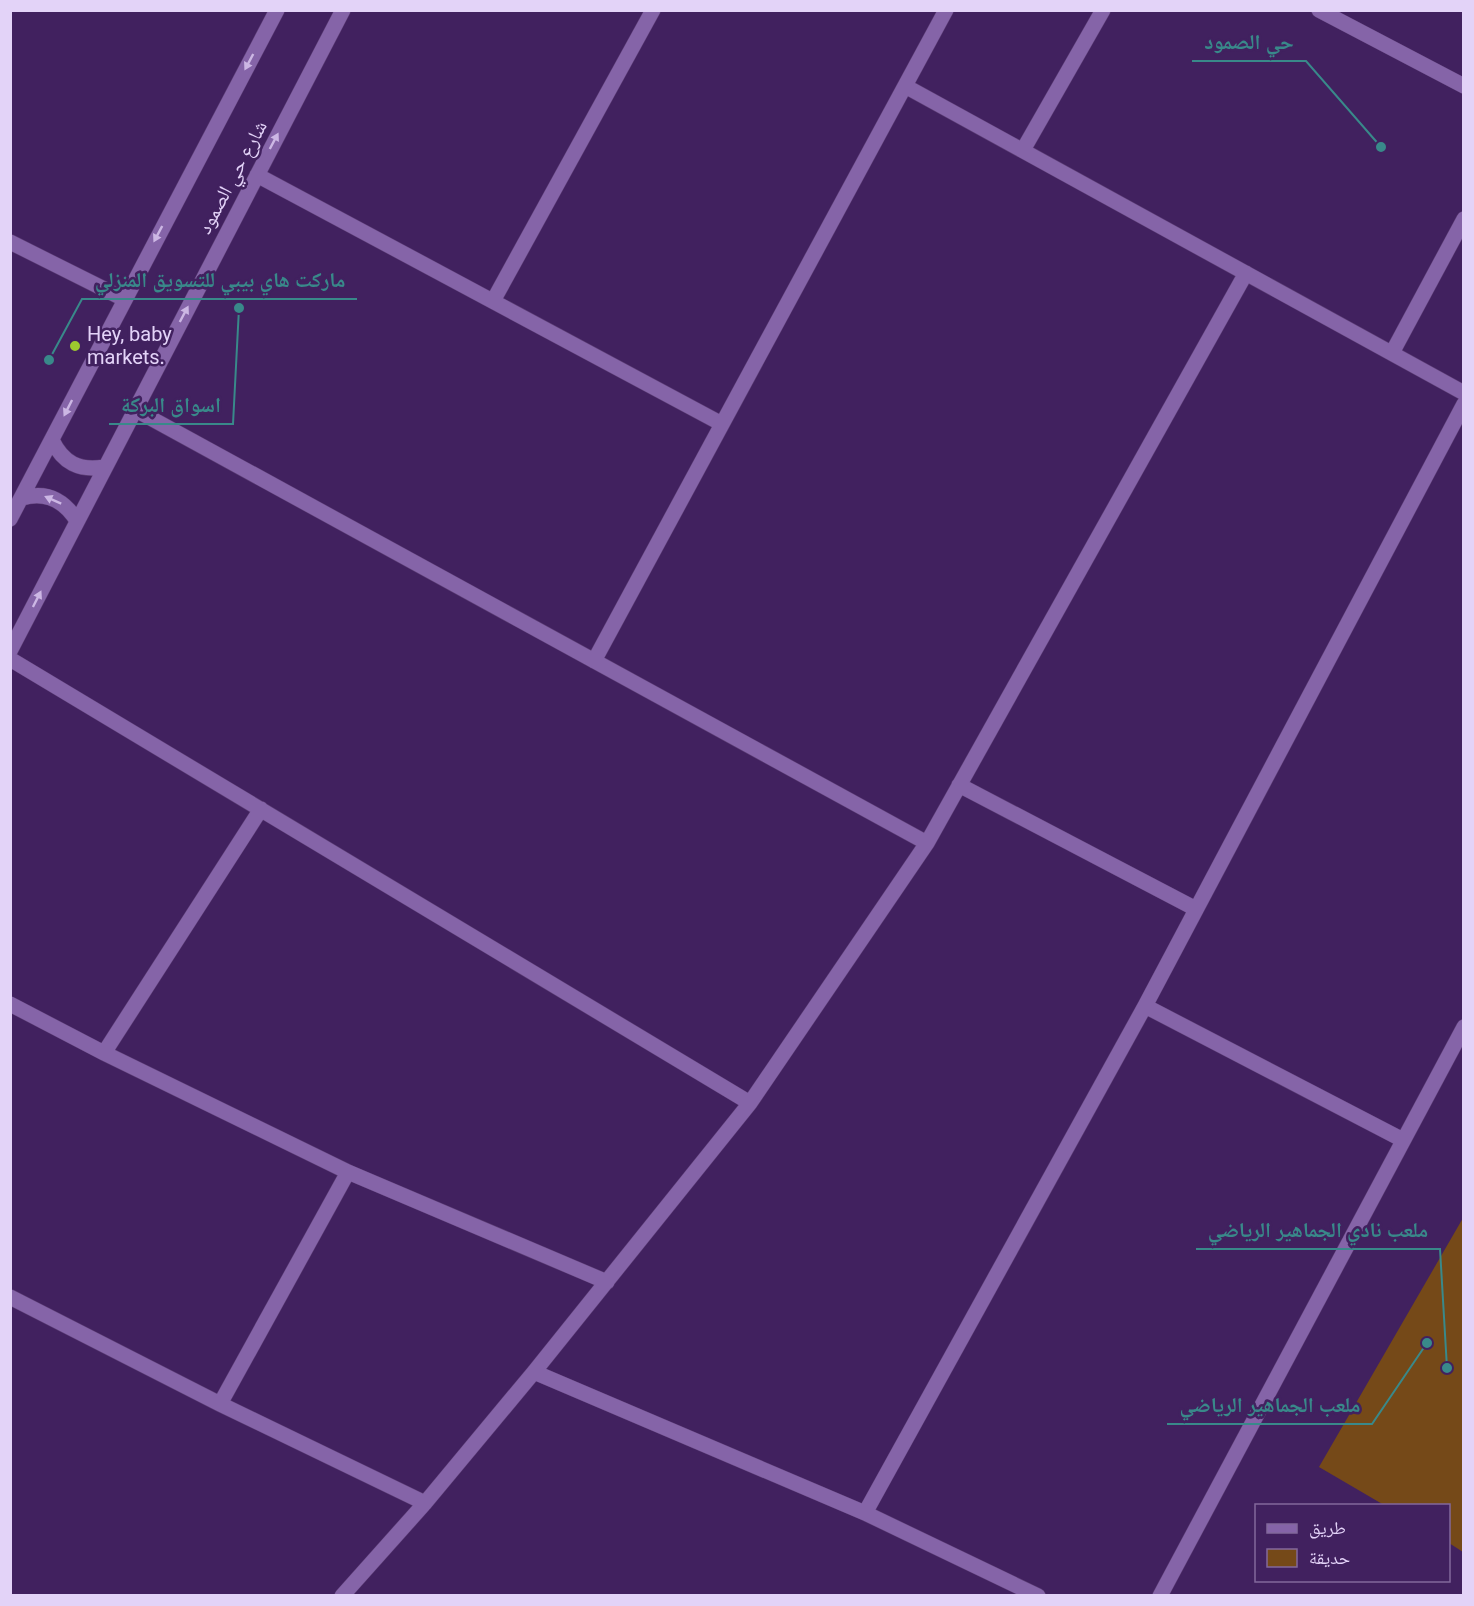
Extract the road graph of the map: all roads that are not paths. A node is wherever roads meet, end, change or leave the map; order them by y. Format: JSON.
{"nodes":[{"id":1,"x":277,"y":10,"type":"edge"},
{"id":2,"x":343,"y":10,"type":"edge"},
{"id":3,"x":653,"y":10,"type":"edge"},
{"id":4,"x":946,"y":10,"type":"edge"},
{"id":5,"x":1103,"y":10,"type":"edge"},
{"id":6,"x":1319,"y":10,"type":"edge"},
{"id":7,"x":905,"y":86,"type":"junction"},
{"id":8,"x":1464,"y":86,"type":"edge"},
{"id":9,"x":1023,"y":150,"type":"junction"},
{"id":10,"x":257,"y":175,"type":"junction"},
{"id":11,"x":1464,"y":219,"type":"edge"},
{"id":12,"x":10,"y":242,"type":"edge"},
{"id":13,"x":1246,"y":273,"type":"junction"},
{"id":14,"x":124,"y":299,"type":"junction"},
{"id":15,"x":493,"y":301,"type":"junction"},
{"id":16,"x":1392,"y":354,"type":"junction"},
{"id":17,"x":1464,"y":393,"type":"edge"},
{"id":18,"x":1464,"y":404,"type":"edge"},
{"id":19,"x":134,"y":409,"type":"junction"},
{"id":20,"x":722,"y":424,"type":"junction"},
{"id":21,"x":52,"y":440,"type":"junction"},
{"id":22,"x":104,"y":467,"type":"junction"},
{"id":23,"x":22,"y":498,"type":"junction"},
{"id":24,"x":10,"y":519,"type":"edge"},
{"id":25,"x":77,"y":521,"type":"junction"},
{"id":26,"x":10,"y":651,"type":"edge"},
{"id":27,"x":10,"y":659,"type":"edge"},
{"id":28,"x":594,"y":661,"type":"junction"},
{"id":29,"x":959,"y":785,"type":"junction"},
{"id":30,"x":261,"y":809,"type":"junction"},
{"id":31,"x":927,"y":843,"type":"junction"},
{"id":32,"x":1196,"y":909,"type":"junction"},
{"id":33,"x":10,"y":1004,"type":"edge"},
{"id":34,"x":1145,"y":1006,"type":"junction"},
{"id":35,"x":1464,"y":1027,"type":"edge"},
{"id":36,"x":104,"y":1053,"type":"junction"},
{"id":37,"x":750,"y":1103,"type":"junction"},
{"id":38,"x":1403,"y":1140,"type":"junction"},
{"id":39,"x":348,"y":1172,"type":"junction"},
{"id":40,"x":607,"y":1282,"type":"junction"},
{"id":41,"x":10,"y":1297,"type":"edge"},
{"id":42,"x":534,"y":1372,"type":"junction"},
{"id":43,"x":220,"y":1404,"type":"junction"},
{"id":44,"x":425,"y":1503,"type":"junction"},
{"id":45,"x":865,"y":1513,"type":"junction"},
{"id":46,"x":342,"y":1596,"type":"edge"},
{"id":47,"x":1038,"y":1596,"type":"edge"},
{"id":48,"x":1160,"y":1596,"type":"edge"}],
"edges":[{"from":1,"to":14,"type":"street","one_way":true},
{"from":10,"to":2,"type":"street","name":"شارع حي الصمود","one_way":true},
{"from":3,"to":15,"type":"street"},
{"from":4,"to":7,"type":"street"},
{"from":5,"to":9,"type":"street"},
{"from":6,"to":8,"type":"street"},
{"from":7,"to":9,"type":"street"},
{"from":7,"to":20,"type":"street"},
{"from":9,"to":13,"type":"street"},
{"from":10,"to":15,"type":"street"},
{"from":19,"to":10,"type":"street","name":"شارع حي الصمود","one_way":true},
{"from":11,"to":16,"type":"street"},
{"from":12,"to":14,"type":"street"},
{"from":13,"to":16,"type":"street"},
{"from":13,"to":29,"type":"street"},
{"from":14,"to":21,"type":"street","one_way":true},
{"from":15,"to":20,"type":"street"},
{"from":16,"to":17,"type":"street"},
{"from":18,"to":32,"type":"street"},
{"from":19,"to":22,"type":"street","name":"شارع حي الصمود"},
{"from":19,"to":28,"type":"street"},
{"from":20,"to":28,"type":"street"},
{"from":21,"to":22,"type":"street"},
{"from":21,"to":23,"type":"street"},
{"from":22,"to":25,"type":"street","name":"شارع حي الصمود"},
{"from":23,"to":24,"type":"street"},
{"from":25,"to":23,"type":"street","one_way":true},
{"from":26,"to":25,"type":"street","name":"شارع حي الصمود","one_way":true},
{"from":27,"to":30,"type":"street"},
{"from":28,"to":31,"type":"street"},
{"from":29,"to":31,"type":"street"},
{"from":29,"to":32,"type":"street"},
{"from":30,"to":36,"type":"street"},
{"from":30,"to":37,"type":"street"},
{"from":31,"to":37,"type":"street"},
{"from":32,"to":34,"type":"street"},
{"from":33,"to":36,"type":"street"},
{"from":34,"to":38,"type":"street"},
{"from":34,"to":45,"type":"street"},
{"from":35,"to":38,"type":"street"},
{"from":36,"to":39,"type":"street"},
{"from":37,"to":40,"type":"street"},
{"from":38,"to":48,"type":"street"},
{"from":39,"to":40,"type":"street"},
{"from":39,"to":43,"type":"street"},
{"from":40,"to":42,"type":"street"},
{"from":41,"to":43,"type":"street"},
{"from":42,"to":44,"type":"street"},
{"from":42,"to":45,"type":"street"},
{"from":43,"to":44,"type":"street"},
{"from":44,"to":46,"type":"street"},
{"from":45,"to":47,"type":"street"}]}
